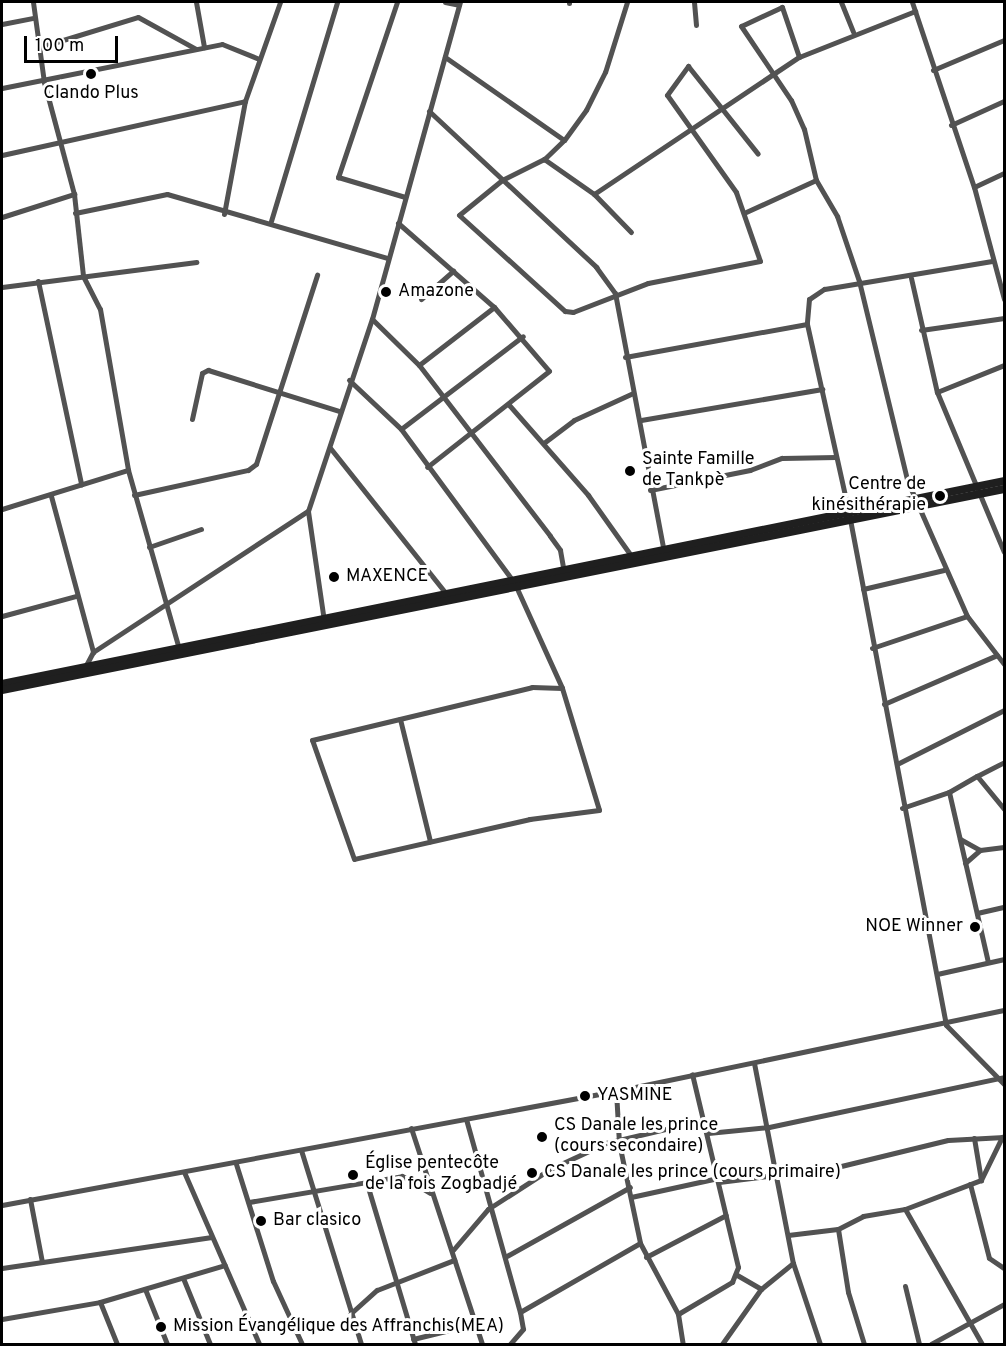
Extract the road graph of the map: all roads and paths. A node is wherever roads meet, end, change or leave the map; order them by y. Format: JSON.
{"nodes":[{"id":1,"x":33,"y":2,"type":"edge"},
{"id":2,"x":196,"y":2,"type":"edge"},
{"id":3,"x":280,"y":2,"type":"edge"},
{"id":4,"x":337,"y":2,"type":"edge"},
{"id":5,"x":397,"y":2,"type":"edge"},
{"id":6,"x":445,"y":2,"type":"edge"},
{"id":7,"x":627,"y":2,"type":"edge"},
{"id":8,"x":694,"y":2,"type":"edge"},
{"id":9,"x":841,"y":2,"type":"edge"},
{"id":10,"x":912,"y":2,"type":"edge"},
{"id":11,"x":459,"y":3,"type":"edge"},
{"id":12,"x":915,"y":11,"type":"junction"},
{"id":13,"x":33,"y":18,"type":"junction"},
{"id":14,"x":2,"y":24,"type":"edge"},
{"id":15,"x":696,"y":25,"type":"dead end"},
{"id":16,"x":853,"y":32,"type":"junction"},
{"id":17,"x":1005,"y":40,"type":"edge"},
{"id":18,"x":40,"y":47,"type":"junction"},
{"id":19,"x":204,"y":47,"type":"junction"},
{"id":20,"x":196,"y":49,"type":"junction"},
{"id":21,"x":445,"y":57,"type":"junction"},
{"id":22,"x":799,"y":57,"type":"junction"},
{"id":23,"x":259,"y":59,"type":"junction"},
{"id":24,"x":933,"y":70,"type":"junction"},
{"id":25,"x":772,"y":73,"type":"junction"},
{"id":26,"x":44,"y":82,"type":"junction"},
{"id":27,"x":2,"y":88,"type":"edge"},
{"id":28,"x":245,"y":101,"type":"junction"},
{"id":29,"x":1005,"y":101,"type":"edge"},
{"id":30,"x":723,"y":105,"type":"junction"},
{"id":31,"x":429,"y":111,"type":"junction"},
{"id":32,"x":951,"y":125,"type":"junction"},
{"id":33,"x":693,"y":127,"type":"junction"},
{"id":34,"x":564,"y":140,"type":"junction"},
{"id":35,"x":59,"y":144,"type":"junction"},
{"id":36,"x":2,"y":154,"type":"edge"},
{"id":37,"x":758,"y":154,"type":"dead end"},
{"id":38,"x":544,"y":159,"type":"junction"},
{"id":39,"x":1005,"y":173,"type":"edge"},
{"id":40,"x":502,"y":180,"type":"junction"},
{"id":41,"x":816,"y":180,"type":"junction"},
{"id":42,"x":974,"y":187,"type":"junction"},
{"id":43,"x":74,"y":194,"type":"junction"},
{"id":44,"x":594,"y":194,"type":"junction"},
{"id":45,"x":405,"y":197,"type":"junction"},
{"id":46,"x":746,"y":212,"type":"junction"},
{"id":47,"x":75,"y":213,"type":"junction"},
{"id":48,"x":224,"y":214,"type":"junction"},
{"id":49,"x":2,"y":217,"type":"edge"},
{"id":50,"x":271,"y":221,"type":"junction"},
{"id":51,"x":398,"y":224,"type":"junction"},
{"id":52,"x":631,"y":232,"type":"dead end"},
{"id":53,"x":387,"y":258,"type":"junction"},
{"id":54,"x":992,"y":261,"type":"junction"},
{"id":55,"x":196,"y":262,"type":"dead end"},
{"id":56,"x":453,"y":271,"type":"junction"},
{"id":57,"x":317,"y":275,"type":"dead end"},
{"id":58,"x":83,"y":276,"type":"junction"},
{"id":59,"x":911,"y":278,"type":"junction"},
{"id":60,"x":38,"y":280,"type":"junction"},
{"id":61,"x":859,"y":281,"type":"junction"},
{"id":62,"x":2,"y":287,"type":"edge"},
{"id":63,"x":615,"y":293,"type":"junction"},
{"id":64,"x":421,"y":299,"type":"dead end"},
{"id":65,"x":1005,"y":299,"type":"edge"},
{"id":66,"x":494,"y":307,"type":"junction"},
{"id":67,"x":1005,"y":318,"type":"edge"},
{"id":68,"x":372,"y":319,"type":"junction"},
{"id":69,"x":807,"y":324,"type":"junction"},
{"id":70,"x":921,"y":330,"type":"junction"},
{"id":71,"x":523,"y":336,"type":"junction"},
{"id":72,"x":625,"y":357,"type":"junction"},
{"id":73,"x":419,"y":365,"type":"junction"},
{"id":74,"x":1005,"y":365,"type":"edge"},
{"id":75,"x":349,"y":380,"type":"junction"},
{"id":76,"x":822,"y":388,"type":"junction"},
{"id":77,"x":937,"y":392,"type":"junction"},
{"id":78,"x":281,"y":393,"type":"junction"},
{"id":79,"x":633,"y":393,"type":"junction"},
{"id":80,"x":442,"y":399,"type":"junction"},
{"id":81,"x":509,"y":405,"type":"junction"},
{"id":82,"x":339,"y":411,"type":"junction"},
{"id":83,"x":192,"y":420,"type":"dead end"},
{"id":84,"x":640,"y":420,"type":"junction"},
{"id":85,"x":401,"y":429,"type":"junction"},
{"id":86,"x":470,"y":434,"type":"junction"},
{"id":87,"x":545,"y":442,"type":"junction"},
{"id":88,"x":331,"y":449,"type":"junction"},
{"id":89,"x":836,"y":457,"type":"junction"},
{"id":90,"x":427,"y":467,"type":"junction"},
{"id":91,"x":128,"y":470,"type":"junction"},
{"id":92,"x":1005,"y":481,"type":"edge"},
{"id":93,"x":81,"y":484,"type":"junction"},
{"id":94,"x":1005,"y":489,"type":"edge"},
{"id":95,"x":650,"y":490,"type":"junction"},
{"id":96,"x":981,"y":490,"type":"junction"},
{"id":97,"x":134,"y":495,"type":"junction"},
{"id":98,"x":51,"y":496,"type":"junction"},
{"id":99,"x":919,"y":504,"type":"junction"},
{"id":100,"x":2,"y":509,"type":"edge"},
{"id":101,"x":308,"y":511,"type":"junction"},
{"id":102,"x":850,"y":518,"type":"junction"},
{"id":103,"x":201,"y":529,"type":"dead end"},
{"id":104,"x":149,"y":547,"type":"junction"},
{"id":105,"x":1005,"y":552,"type":"edge"},
{"id":106,"x":663,"y":555,"type":"junction"},
{"id":107,"x":634,"y":561,"type":"junction"},
{"id":108,"x":944,"y":570,"type":"junction"},
{"id":109,"x":564,"y":574,"type":"junction"},
{"id":110,"x":516,"y":585,"type":"junction"},
{"id":111,"x":862,"y":590,"type":"junction"},
{"id":112,"x":76,"y":596,"type":"junction"},
{"id":113,"x":447,"y":596,"type":"junction"},
{"id":114,"x":166,"y":603,"type":"junction"},
{"id":115,"x":2,"y":616,"type":"edge"},
{"id":116,"x":967,"y":616,"type":"junction"},
{"id":117,"x":324,"y":622,"type":"junction"},
{"id":118,"x":872,"y":648,"type":"junction"},
{"id":119,"x":179,"y":651,"type":"junction"},
{"id":120,"x":93,"y":652,"type":"junction"},
{"id":121,"x":997,"y":655,"type":"junction"},
{"id":122,"x":1004,"y":664,"type":"edge"},
{"id":123,"x":84,"y":671,"type":"junction"},
{"id":124,"x":2,"y":684,"type":"edge"},
{"id":125,"x":562,"y":688,"type":"junction"},
{"id":126,"x":2,"y":690,"type":"edge"},
{"id":127,"x":884,"y":704,"type":"junction"},
{"id":128,"x":1005,"y":710,"type":"edge"},
{"id":129,"x":400,"y":719,"type":"junction"},
{"id":130,"x":1005,"y":762,"type":"edge"},
{"id":131,"x":897,"y":764,"type":"junction"},
{"id":132,"x":976,"y":776,"type":"junction"},
{"id":133,"x":949,"y":792,"type":"junction"},
{"id":134,"x":902,"y":808,"type":"junction"},
{"id":135,"x":1005,"y":809,"type":"edge"},
{"id":136,"x":960,"y":839,"type":"junction"},
{"id":137,"x":430,"y":841,"type":"junction"},
{"id":138,"x":1005,"y":847,"type":"edge"},
{"id":139,"x":980,"y":850,"type":"junction"},
{"id":140,"x":965,"y":863,"type":"junction"},
{"id":141,"x":1005,"y":907,"type":"edge"},
{"id":142,"x":977,"y":913,"type":"junction"},
{"id":143,"x":1005,"y":959,"type":"edge"},
{"id":144,"x":988,"y":962,"type":"junction"},
{"id":145,"x":937,"y":974,"type":"junction"},
{"id":146,"x":1005,"y":1010,"type":"edge"},
{"id":147,"x":946,"y":1026,"type":"junction"},
{"id":148,"x":754,"y":1063,"type":"junction"},
{"id":149,"x":692,"y":1074,"type":"junction"},
{"id":150,"x":997,"y":1076,"type":"junction"},
{"id":151,"x":1005,"y":1077,"type":"edge"},
{"id":152,"x":1005,"y":1084,"type":"edge"},
{"id":153,"x":616,"y":1091,"type":"junction"},
{"id":154,"x":466,"y":1119,"type":"junction"},
{"id":155,"x":704,"y":1120,"type":"junction"},
{"id":156,"x":769,"y":1127,"type":"junction"},
{"id":157,"x":411,"y":1128,"type":"junction"},
{"id":158,"x":708,"y":1133,"type":"junction"},
{"id":159,"x":1003,"y":1137,"type":"edge"},
{"id":160,"x":974,"y":1138,"type":"junction"},
{"id":161,"x":619,"y":1143,"type":"junction"},
{"id":162,"x":301,"y":1150,"type":"junction"},
{"id":163,"x":236,"y":1164,"type":"junction"},
{"id":164,"x":184,"y":1172,"type":"junction"},
{"id":165,"x":777,"y":1175,"type":"junction"},
{"id":166,"x":718,"y":1180,"type":"junction"},
{"id":167,"x":981,"y":1180,"type":"junction"},
{"id":168,"x":367,"y":1184,"type":"junction"},
{"id":169,"x":970,"y":1184,"type":"junction"},
{"id":170,"x":630,"y":1187,"type":"junction"},
{"id":171,"x":313,"y":1193,"type":"junction"},
{"id":172,"x":430,"y":1194,"type":"junction"},
{"id":173,"x":631,"y":1197,"type":"junction"},
{"id":174,"x":30,"y":1199,"type":"junction"},
{"id":175,"x":249,"y":1202,"type":"junction"},
{"id":176,"x":2,"y":1205,"type":"edge"},
{"id":177,"x":488,"y":1209,"type":"junction"},
{"id":178,"x":905,"y":1209,"type":"junction"},
{"id":179,"x":726,"y":1215,"type":"junction"},
{"id":180,"x":838,"y":1229,"type":"junction"},
{"id":181,"x":788,"y":1235,"type":"junction"},
{"id":182,"x":213,"y":1237,"type":"junction"},
{"id":183,"x":640,"y":1243,"type":"junction"},
{"id":184,"x":453,"y":1250,"type":"junction"},
{"id":185,"x":505,"y":1257,"type":"junction"},
{"id":186,"x":646,"y":1257,"type":"junction"},
{"id":187,"x":454,"y":1260,"type":"junction"},
{"id":188,"x":42,"y":1262,"type":"junction"},
{"id":189,"x":793,"y":1263,"type":"junction"},
{"id":190,"x":225,"y":1265,"type":"junction"},
{"id":191,"x":2,"y":1268,"type":"edge"},
{"id":192,"x":1005,"y":1268,"type":"edge"},
{"id":193,"x":737,"y":1275,"type":"junction"},
{"id":194,"x":183,"y":1278,"type":"junction"},
{"id":195,"x":396,"y":1281,"type":"junction"},
{"id":196,"x":905,"y":1286,"type":"dead end"},
{"id":197,"x":145,"y":1289,"type":"junction"},
{"id":198,"x":761,"y":1289,"type":"junction"},
{"id":199,"x":100,"y":1302,"type":"junction"},
{"id":200,"x":1005,"y":1304,"type":"edge"},
{"id":201,"x":520,"y":1312,"type":"junction"},
{"id":202,"x":350,"y":1314,"type":"junction"},
{"id":203,"x":678,"y":1314,"type":"junction"},
{"id":204,"x":2,"y":1319,"type":"edge"},
{"id":205,"x":474,"y":1324,"type":"junction"},
{"id":206,"x":972,"y":1325,"type":"junction"},
{"id":207,"x":414,"y":1342,"type":"edge"},
{"id":208,"x":117,"y":1344,"type":"edge"},
{"id":209,"x":168,"y":1344,"type":"edge"},
{"id":210,"x":210,"y":1344,"type":"edge"},
{"id":211,"x":259,"y":1344,"type":"edge"},
{"id":212,"x":302,"y":1344,"type":"edge"},
{"id":213,"x":361,"y":1344,"type":"edge"},
{"id":214,"x":482,"y":1344,"type":"edge"},
{"id":215,"x":510,"y":1344,"type":"edge"},
{"id":216,"x":683,"y":1344,"type":"edge"},
{"id":217,"x":722,"y":1344,"type":"edge"},
{"id":218,"x":820,"y":1344,"type":"edge"},
{"id":219,"x":864,"y":1344,"type":"edge"},
{"id":220,"x":919,"y":1344,"type":"edge"},
{"id":221,"x":931,"y":1344,"type":"edge"},
{"id":222,"x":982,"y":1344,"type":"edge"}],
"edges":[{"from":1,"to":13,"type":"street"},
{"from":2,"to":19,"type":"street"},
{"from":3,"to":23,"type":"street"},
{"from":4,"to":50,"type":"street"},
{"from":5,"to":45,"type":"street"},
{"from":6,"to":11,"type":"street"},
{"from":7,"to":34,"type":"street"},
{"from":8,"to":15,"type":"street"},
{"from":9,"to":16,"type":"street"},
{"from":10,"to":12,"type":"street"},
{"from":11,"to":21,"type":"street"},
{"from":12,"to":16,"type":"street"},
{"from":12,"to":24,"type":"street"},
{"from":13,"to":14,"type":"street"},
{"from":13,"to":18,"type":"street"},
{"from":16,"to":22,"type":"street"},
{"from":17,"to":24,"type":"street"},
{"from":18,"to":20,"type":"street"},
{"from":18,"to":26,"type":"street"},
{"from":19,"to":20,"type":"street"},
{"from":19,"to":23,"type":"street"},
{"from":20,"to":26,"type":"street"},
{"from":21,"to":31,"type":"street"},
{"from":21,"to":34,"type":"street"},
{"from":22,"to":25,"type":"street"},
{"from":22,"to":25,"type":"street"},
{"from":23,"to":28,"type":"street"},
{"from":24,"to":32,"type":"street"},
{"from":25,"to":30,"type":"street"},
{"from":25,"to":41,"type":"street"},
{"from":26,"to":27,"type":"street"},
{"from":26,"to":35,"type":"street"},
{"from":28,"to":35,"type":"street"},
{"from":28,"to":48,"type":"street"},
{"from":29,"to":32,"type":"street"},
{"from":30,"to":33,"type":"street"},
{"from":30,"to":33,"type":"street"},
{"from":30,"to":37,"type":"street"},
{"from":31,"to":40,"type":"street"},
{"from":31,"to":45,"type":"street"},
{"from":32,"to":42,"type":"street"},
{"from":33,"to":44,"type":"street"},
{"from":33,"to":46,"type":"street"},
{"from":34,"to":38,"type":"street"},
{"from":35,"to":36,"type":"street"},
{"from":35,"to":43,"type":"street"},
{"from":38,"to":40,"type":"street"},
{"from":38,"to":44,"type":"street"},
{"from":39,"to":42,"type":"street"},
{"from":40,"to":63,"type":"street"},
{"from":40,"to":63,"type":"street"},
{"from":41,"to":46,"type":"street"},
{"from":41,"to":61,"type":"street"},
{"from":42,"to":54,"type":"street"},
{"from":43,"to":47,"type":"street"},
{"from":43,"to":49,"type":"street"},
{"from":44,"to":52,"type":"street"},
{"from":45,"to":51,"type":"street"},
{"from":46,"to":63,"type":"street"},
{"from":47,"to":48,"type":"street"},
{"from":47,"to":58,"type":"street"},
{"from":48,"to":50,"type":"street"},
{"from":50,"to":53,"type":"street"},
{"from":51,"to":53,"type":"street"},
{"from":51,"to":56,"type":"street"},
{"from":53,"to":68,"type":"street"},
{"from":54,"to":59,"type":"street"},
{"from":54,"to":65,"type":"street"},
{"from":55,"to":58,"type":"street"},
{"from":56,"to":64,"type":"street"},
{"from":56,"to":66,"type":"street"},
{"from":57,"to":78,"type":"street"},
{"from":58,"to":60,"type":"street"},
{"from":58,"to":91,"type":"street"},
{"from":59,"to":61,"type":"street"},
{"from":59,"to":70,"type":"street"},
{"from":60,"to":62,"type":"street"},
{"from":60,"to":93,"type":"street"},
{"from":61,"to":69,"type":"street"},
{"from":61,"to":99,"type":"street"},
{"from":63,"to":72,"type":"street"},
{"from":66,"to":71,"type":"street"},
{"from":66,"to":73,"type":"street"},
{"from":67,"to":70,"type":"street"},
{"from":68,"to":73,"type":"street"},
{"from":68,"to":75,"type":"street"},
{"from":69,"to":72,"type":"street"},
{"from":69,"to":76,"type":"street"},
{"from":70,"to":77,"type":"street"},
{"from":71,"to":80,"type":"street"},
{"from":71,"to":81,"type":"street"},
{"from":72,"to":79,"type":"street"},
{"from":73,"to":80,"type":"street"},
{"from":74,"to":77,"type":"street"},
{"from":75,"to":82,"type":"street"},
{"from":75,"to":85,"type":"street"},
{"from":76,"to":84,"type":"street"},
{"from":76,"to":89,"type":"street"},
{"from":77,"to":96,"type":"street"},
{"from":78,"to":82,"type":"street"},
{"from":78,"to":83,"type":"street"},
{"from":78,"to":97,"type":"street"},
{"from":79,"to":84,"type":"street"},
{"from":79,"to":87,"type":"street"},
{"from":80,"to":85,"type":"street"},
{"from":80,"to":86,"type":"street"},
{"from":81,"to":86,"type":"street"},
{"from":81,"to":87,"type":"street"},
{"from":82,"to":88,"type":"street"},
{"from":84,"to":95,"type":"street"},
{"from":85,"to":90,"type":"street"},
{"from":86,"to":90,"type":"street"},
{"from":86,"to":109,"type":"street"},
{"from":87,"to":107,"type":"street"},
{"from":88,"to":101,"type":"street"},
{"from":88,"to":113,"type":"street"},
{"from":89,"to":95,"type":"street"},
{"from":89,"to":102,"type":"street"},
{"from":90,"to":110,"type":"street"},
{"from":91,"to":93,"type":"street"},
{"from":91,"to":97,"type":"street"},
{"from":92,"to":96,"type":"main road"},
{"from":93,"to":98,"type":"street"},
{"from":94,"to":96,"type":"main road"},
{"from":95,"to":106,"type":"street"},
{"from":96,"to":99,"type":"main road"},
{"from":96,"to":105,"type":"street"},
{"from":97,"to":104,"type":"street"},
{"from":98,"to":100,"type":"street"},
{"from":98,"to":112,"type":"street"},
{"from":99,"to":102,"type":"main road"},
{"from":99,"to":108,"type":"street"},
{"from":101,"to":114,"type":"street"},
{"from":101,"to":117,"type":"street"},
{"from":102,"to":106,"type":"main road"},
{"from":102,"to":111,"type":"street"},
{"from":103,"to":104,"type":"street"},
{"from":104,"to":114,"type":"street"},
{"from":106,"to":107,"type":"main road"},
{"from":107,"to":109,"type":"main road"},
{"from":108,"to":111,"type":"street"},
{"from":108,"to":116,"type":"street"},
{"from":109,"to":110,"type":"main road"},
{"from":110,"to":113,"type":"main road"},
{"from":110,"to":125,"type":"street"},
{"from":111,"to":118,"type":"street"},
{"from":112,"to":115,"type":"street"},
{"from":112,"to":120,"type":"street"},
{"from":113,"to":117,"type":"main road"},
{"from":114,"to":119,"type":"street"},
{"from":114,"to":120,"type":"street"},
{"from":116,"to":118,"type":"street"},
{"from":116,"to":121,"type":"street"},
{"from":117,"to":119,"type":"main road"},
{"from":118,"to":127,"type":"street"},
{"from":119,"to":123,"type":"main road"},
{"from":120,"to":123,"type":"street"},
{"from":121,"to":122,"type":"street"},
{"from":121,"to":127,"type":"street"},
{"from":123,"to":124,"type":"main road"},
{"from":123,"to":126,"type":"main road"},
{"from":125,"to":129,"type":"street"},
{"from":125,"to":137,"type":"street"},
{"from":127,"to":131,"type":"street"},
{"from":128,"to":131,"type":"street"},
{"from":129,"to":137,"type":"street"},
{"from":129,"to":137,"type":"street"},
{"from":130,"to":132,"type":"street"},
{"from":131,"to":134,"type":"street"},
{"from":132,"to":133,"type":"street"},
{"from":132,"to":135,"type":"street"},
{"from":133,"to":134,"type":"street"},
{"from":133,"to":136,"type":"street"},
{"from":134,"to":145,"type":"street"},
{"from":136,"to":139,"type":"street"},
{"from":136,"to":140,"type":"street"},
{"from":138,"to":139,"type":"street"},
{"from":139,"to":140,"type":"street"},
{"from":140,"to":142,"type":"street"},
{"from":141,"to":142,"type":"street"},
{"from":142,"to":144,"type":"street"},
{"from":143,"to":144,"type":"street"},
{"from":144,"to":145,"type":"street"},
{"from":145,"to":147,"type":"street"},
{"from":146,"to":147,"type":"street"},
{"from":147,"to":148,"type":"street"},
{"from":147,"to":150,"type":"street"},
{"from":148,"to":149,"type":"street"},
{"from":148,"to":156,"type":"street"},
{"from":149,"to":153,"type":"street"},
{"from":149,"to":155,"type":"street"},
{"from":150,"to":151,"type":"street"},
{"from":150,"to":152,"type":"street"},
{"from":150,"to":156,"type":"street"},
{"from":153,"to":154,"type":"street"},
{"from":153,"to":161,"type":"street"},
{"from":154,"to":157,"type":"street"},
{"from":154,"to":177,"type":"street"},
{"from":155,"to":158,"type":"street"},
{"from":155,"to":161,"type":"street"},
{"from":156,"to":158,"type":"street"},
{"from":156,"to":165,"type":"street"},
{"from":157,"to":162,"type":"street"},
{"from":157,"to":172,"type":"street"},
{"from":158,"to":166,"type":"street"},
{"from":159,"to":160,"type":"street"},
{"from":159,"to":167,"type":"street"},
{"from":160,"to":165,"type":"street"},
{"from":160,"to":167,"type":"street"},
{"from":161,"to":170,"type":"street"},
{"from":161,"to":177,"type":"street"},
{"from":162,"to":163,"type":"street"},
{"from":162,"to":171,"type":"street"},
{"from":163,"to":164,"type":"street"},
{"from":163,"to":175,"type":"street"},
{"from":164,"to":174,"type":"street"},
{"from":164,"to":182,"type":"street"},
{"from":165,"to":166,"type":"street"},
{"from":165,"to":181,"type":"street"},
{"from":166,"to":173,"type":"street"},
{"from":166,"to":179,"type":"street"},
{"from":167,"to":169,"type":"street"},
{"from":168,"to":171,"type":"street"},
{"from":168,"to":172,"type":"street"},
{"from":168,"to":195,"type":"street"},
{"from":169,"to":178,"type":"street"},
{"from":169,"to":192,"type":"street"},
{"from":170,"to":173,"type":"street"},
{"from":170,"to":185,"type":"street"},
{"from":171,"to":175,"type":"street"},
{"from":171,"to":202,"type":"street"},
{"from":172,"to":184,"type":"street"},
{"from":173,"to":183,"type":"street"},
{"from":174,"to":176,"type":"street"},
{"from":174,"to":188,"type":"street"},
{"from":175,"to":212,"type":"street"},
{"from":177,"to":184,"type":"street"},
{"from":177,"to":185,"type":"street"},
{"from":178,"to":180,"type":"street"},
{"from":178,"to":206,"type":"street"},
{"from":179,"to":186,"type":"street"},
{"from":179,"to":193,"type":"street"},
{"from":180,"to":181,"type":"street"},
{"from":180,"to":219,"type":"street"},
{"from":181,"to":189,"type":"street"},
{"from":182,"to":188,"type":"street"},
{"from":182,"to":190,"type":"street"},
{"from":183,"to":186,"type":"street"},
{"from":183,"to":201,"type":"street"},
{"from":184,"to":187,"type":"street"},
{"from":185,"to":201,"type":"street"},
{"from":186,"to":203,"type":"street"},
{"from":187,"to":195,"type":"street"},
{"from":187,"to":205,"type":"street"},
{"from":188,"to":191,"type":"street"},
{"from":189,"to":198,"type":"street"},
{"from":189,"to":218,"type":"street"},
{"from":190,"to":194,"type":"street"},
{"from":190,"to":211,"type":"street"},
{"from":193,"to":198,"type":"street"},
{"from":193,"to":203,"type":"street"},
{"from":194,"to":197,"type":"street"},
{"from":194,"to":210,"type":"street"},
{"from":195,"to":202,"type":"street"},
{"from":195,"to":207,"type":"street"},
{"from":196,"to":220,"type":"street"},
{"from":197,"to":199,"type":"street"},
{"from":197,"to":209,"type":"street"},
{"from":198,"to":217,"type":"street"},
{"from":199,"to":204,"type":"street"},
{"from":199,"to":208,"type":"street"},
{"from":200,"to":206,"type":"street"},
{"from":201,"to":215,"type":"street"},
{"from":202,"to":213,"type":"street"},
{"from":203,"to":216,"type":"street"},
{"from":205,"to":207,"type":"street"},
{"from":205,"to":214,"type":"street"},
{"from":206,"to":221,"type":"street"},
{"from":206,"to":222,"type":"street"}]}
